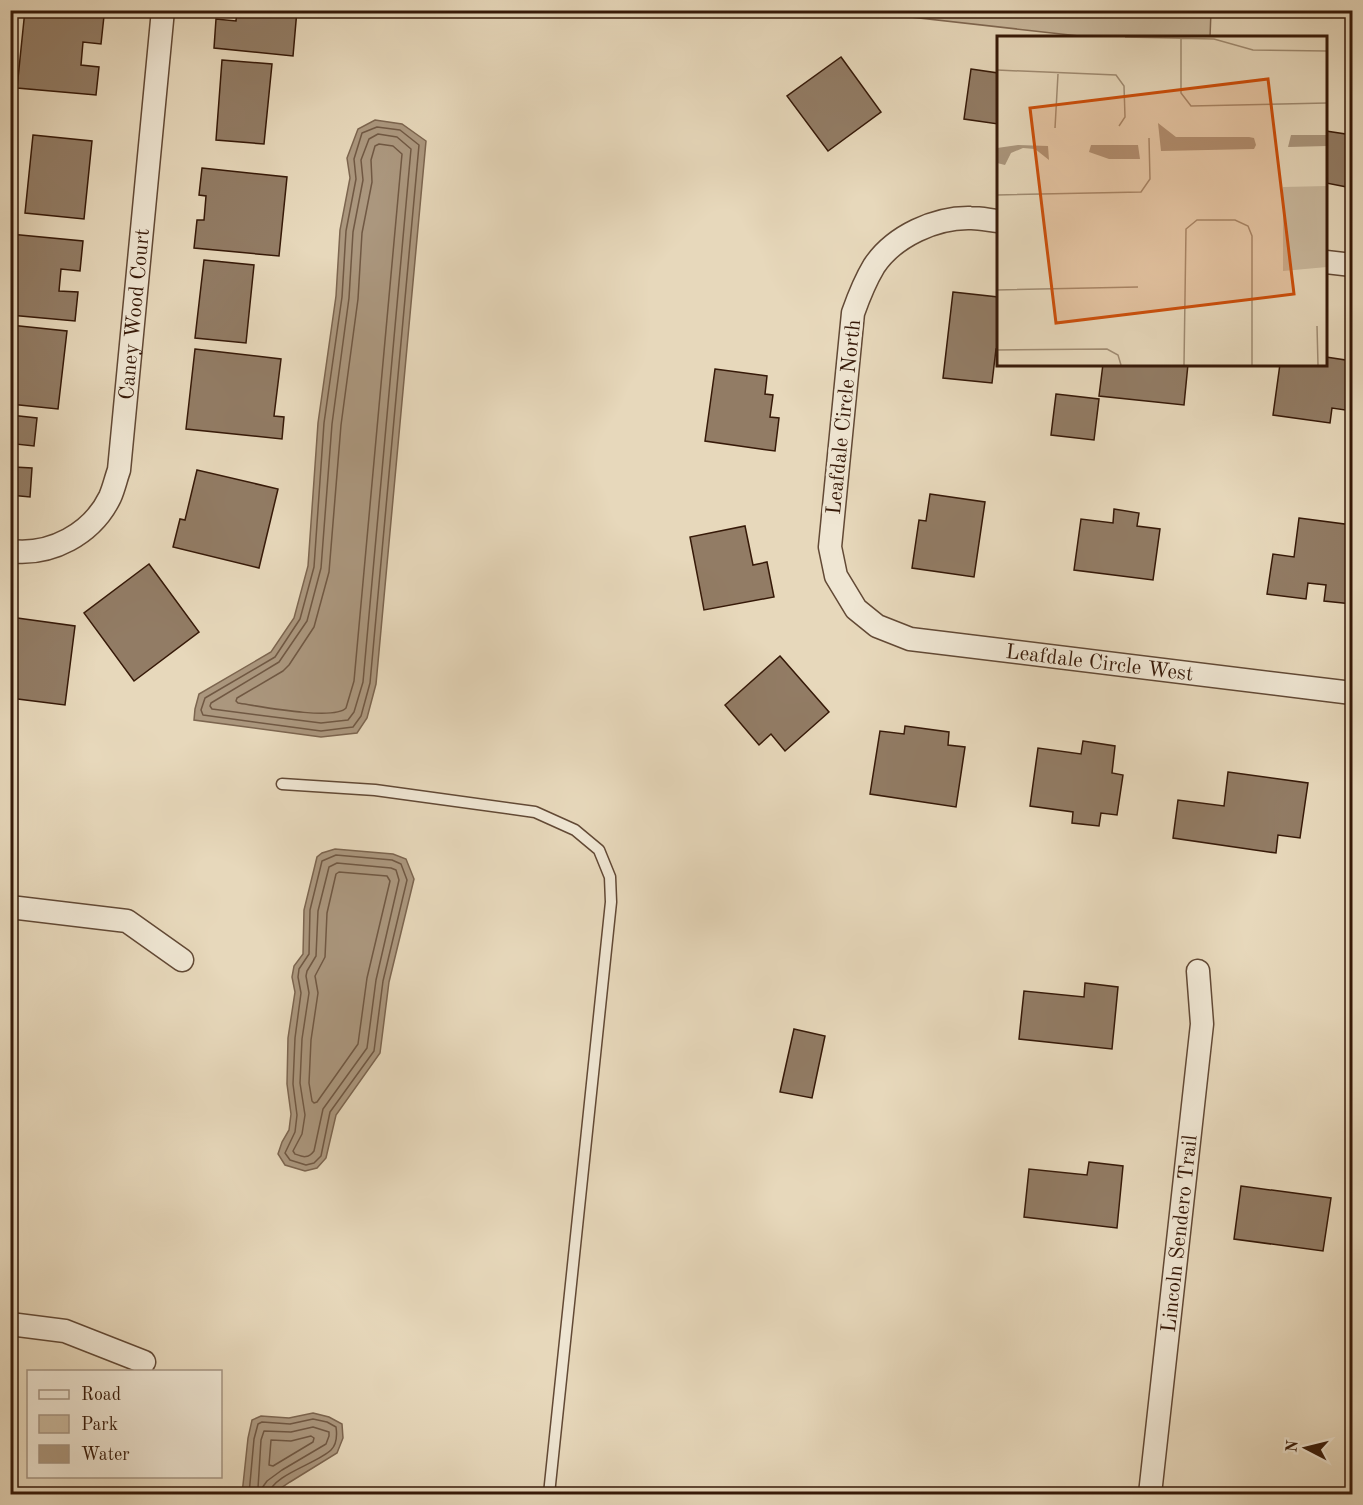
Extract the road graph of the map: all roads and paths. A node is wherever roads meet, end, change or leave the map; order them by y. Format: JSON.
{"nodes":[{"id":1,"x":163,"y":10,"type":"edge"},
{"id":2,"x":997,"y":221,"type":"edge"},
{"id":3,"x":1327,"y":262,"type":"edge"},
{"id":4,"x":1353,"y":266,"type":"edge"},
{"id":5,"x":10,"y":551,"type":"edge"},
{"id":6,"x":856,"y":609,"type":"joint"},
{"id":7,"x":1353,"y":693,"type":"edge"},
{"id":8,"x":282,"y":784,"type":"dead end"},
{"id":9,"x":10,"y":907,"type":"edge"},
{"id":10,"x":182,"y":960,"type":"dead end"},
{"id":11,"x":1198,"y":971,"type":"dead end"},
{"id":12,"x":10,"y":1324,"type":"edge"},
{"id":13,"x":144,"y":1362,"type":"dead end"},
{"id":14,"x":549,"y":1494,"type":"edge"},
{"id":15,"x":1150,"y":1494,"type":"edge"}],
"edges":[{"from":1,"to":5,"type":"street","name":"Caney Wood Court"},
{"from":2,"to":6,"type":"street","name":"Leafdale Circle North"},
{"from":3,"to":4,"type":"street"},
{"from":6,"to":7,"type":"street","name":"Leafdale Circle West"},
{"from":8,"to":14,"type":"lane"},
{"from":9,"to":10,"type":"street"},
{"from":11,"to":15,"type":"street","name":"Lincoln Sendero Trail"},
{"from":12,"to":13,"type":"street"}]}
